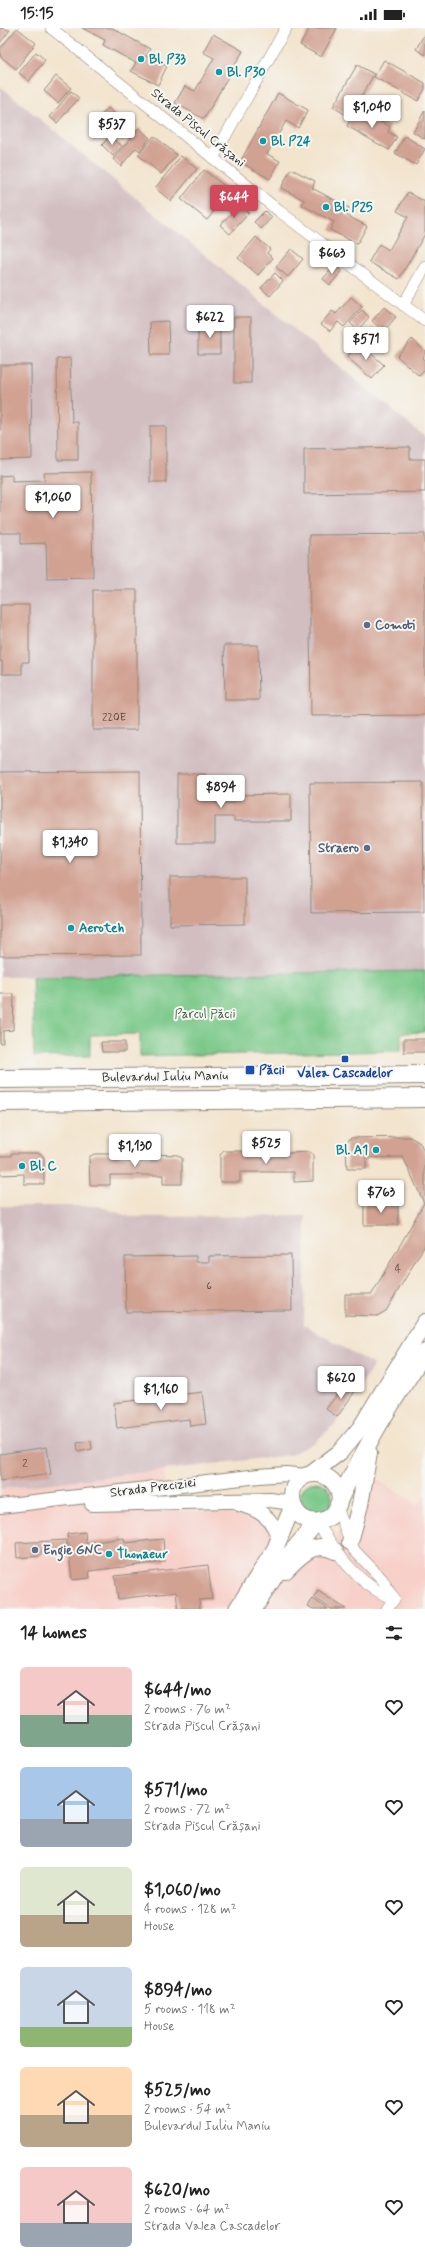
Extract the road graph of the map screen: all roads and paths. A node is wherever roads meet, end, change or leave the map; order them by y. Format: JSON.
{"nodes":[{"id":1,"x":51,"y":28,"type":"edge"},
{"id":2,"x":286,"y":28,"type":"edge"},
{"id":3,"x":213,"y":158,"type":"junction"},
{"id":4,"x":425,"y":267,"type":"edge"},
{"id":5,"x":403,"y":305,"type":"junction"},
{"id":6,"x":425,"y":321,"type":"edge"},
{"id":7,"x":425,"y":1074,"type":"edge"},
{"id":8,"x":0,"y":1079,"type":"edge"},
{"id":9,"x":425,"y":1098,"type":"edge"},
{"id":10,"x":0,"y":1102,"type":"edge"},
{"id":11,"x":425,"y":1322,"type":"edge"},
{"id":12,"x":425,"y":1352,"type":"edge"},
{"id":13,"x":372,"y":1436,"type":"junction"},
{"id":14,"x":308,"y":1475,"type":"junction"},
{"id":15,"x":80,"y":1500,"type":"junction"},
{"id":16,"x":227,"y":1501,"type":"junction"},
{"id":17,"x":293,"y":1504,"type":"junction"},
{"id":18,"x":338,"y":1504,"type":"junction"},
{"id":19,"x":1,"y":1506,"type":"edge"},
{"id":20,"x":317,"y":1522,"type":"junction"},
{"id":21,"x":279,"y":1541,"type":"junction"},
{"id":22,"x":350,"y":1542,"type":"junction"},
{"id":23,"x":335,"y":1551,"type":"junction"},
{"id":24,"x":265,"y":1591,"type":"junction"},
{"id":25,"x":394,"y":1599,"type":"junction"},
{"id":26,"x":237,"y":1609,"type":"edge"},
{"id":27,"x":254,"y":1609,"type":"edge"},
{"id":28,"x":387,"y":1609,"type":"edge"}],
"edges":[{"from":1,"to":3,"type":"street","name":"Strada Piscul Crășani"},
{"from":2,"to":3,"type":"street"},
{"from":3,"to":5,"type":"street","name":"Strada Piscul Crășani"},
{"from":4,"to":5,"type":"street"},
{"from":5,"to":6,"type":"street","name":"Strada Piscul Crășani"},
{"from":7,"to":8,"type":"main road","name":"Bulevardul Iuliu Maniu"},
{"from":9,"to":10,"type":"main road","name":"Bulevardul Iuliu Maniu"},
{"from":11,"to":14,"type":"main road"},
{"from":12,"to":13,"type":"main road"},
{"from":13,"to":18,"type":"main road"},
{"from":13,"to":22,"type":"main road"},
{"from":14,"to":15,"type":"street","name":"Strada Preciziei"},
{"from":14,"to":17,"type":"main road"},
{"from":14,"to":18,"type":"main road"},
{"from":15,"to":16,"type":"street","name":"Strada Preciziei"},
{"from":15,"to":19,"type":"street","name":"Strada Preciziei"},
{"from":16,"to":17,"type":"street","name":"Strada Preciziei"},
{"from":16,"to":21,"type":"street"},
{"from":17,"to":20,"type":"main road"},
{"from":17,"to":21,"type":"main road"},
{"from":18,"to":20,"type":"main road"},
{"from":18,"to":22,"type":"street"},
{"from":20,"to":23,"type":"street"},
{"from":20,"to":24,"type":"main road"},
{"from":21,"to":26,"type":"main road"},
{"from":22,"to":25,"type":"street"},
{"from":23,"to":24,"type":"main road"},
{"from":23,"to":25,"type":"street"},
{"from":24,"to":27,"type":"main road"},
{"from":25,"to":28,"type":"street"}]}
